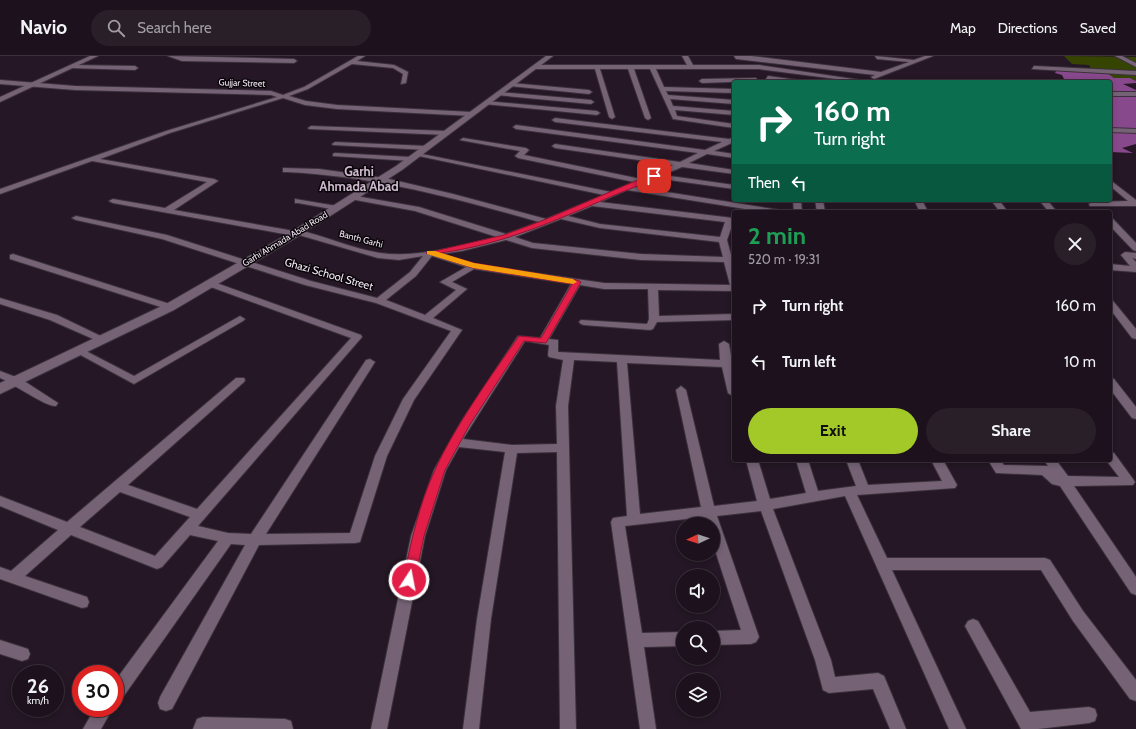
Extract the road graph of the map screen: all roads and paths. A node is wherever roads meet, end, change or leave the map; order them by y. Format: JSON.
{"nodes":[{"id":1,"x":95,"y":56,"type":"edge"},
{"id":2,"x":172,"y":56,"type":"edge"},
{"id":3,"x":362,"y":56,"type":"edge"},
{"id":4,"x":550,"y":56,"type":"edge"},
{"id":5,"x":685,"y":56,"type":"edge"},
{"id":6,"x":930,"y":56,"type":"edge"},
{"id":7,"x":1118,"y":56,"type":"edge"},
{"id":8,"x":735,"y":57,"type":"edge"},
{"id":9,"x":263,"y":58,"type":"edge"},
{"id":10,"x":653,"y":58,"type":"dead end"},
{"id":11,"x":877,"y":58,"type":"dead end"},
{"id":12,"x":294,"y":61,"type":"dead end"},
{"id":13,"x":712,"y":61,"type":"dead end"},
{"id":14,"x":915,"y":61,"type":"junction"},
{"id":15,"x":351,"y":62,"type":"junction"},
{"id":16,"x":634,"y":65,"type":"junction"},
{"id":17,"x":1136,"y":65,"type":"edge"},
{"id":18,"x":654,"y":66,"type":"junction"},
{"id":19,"x":72,"y":67,"type":"junction"},
{"id":20,"x":536,"y":67,"type":"junction"},
{"id":21,"x":597,"y":67,"type":"junction"},
{"id":22,"x":691,"y":67,"type":"junction"},
{"id":23,"x":716,"y":67,"type":"junction"},
{"id":24,"x":742,"y":67,"type":"junction"},
{"id":25,"x":758,"y":67,"type":"junction"},
{"id":26,"x":135,"y":68,"type":"dead end"},
{"id":27,"x":1034,"y":68,"type":"dead end"},
{"id":28,"x":1136,"y":73,"type":"edge"},
{"id":29,"x":881,"y":74,"type":"junction"},
{"id":30,"x":770,"y":80,"type":"edge"},
{"id":31,"x":849,"y":80,"type":"edge"},
{"id":32,"x":868,"y":80,"type":"edge"},
{"id":33,"x":702,"y":81,"type":"dead end"},
{"id":34,"x":724,"y":81,"type":"junction"},
{"id":35,"x":732,"y":81,"type":"edge"},
{"id":36,"x":0,"y":82,"type":"edge"},
{"id":37,"x":403,"y":83,"type":"dead end"},
{"id":38,"x":35,"y":84,"type":"junction"},
{"id":39,"x":511,"y":85,"type":"junction"},
{"id":40,"x":662,"y":89,"type":"junction"},
{"id":41,"x":732,"y":91,"type":"edge"},
{"id":42,"x":590,"y":92,"type":"dead end"},
{"id":43,"x":498,"y":94,"type":"junction"},
{"id":44,"x":1112,"y":94,"type":"edge"},
{"id":45,"x":1136,"y":94,"type":"edge"},
{"id":46,"x":282,"y":97,"type":"junction"},
{"id":47,"x":667,"y":97,"type":"junction"},
{"id":48,"x":0,"y":100,"type":"edge"},
{"id":49,"x":591,"y":102,"type":"dead end"},
{"id":50,"x":732,"y":102,"type":"edge"},
{"id":51,"x":486,"y":103,"type":"junction"},
{"id":52,"x":672,"y":108,"type":"junction"},
{"id":53,"x":597,"y":113,"type":"dead end"},
{"id":54,"x":732,"y":113,"type":"edge"},
{"id":55,"x":472,"y":114,"type":"junction"},
{"id":56,"x":612,"y":117,"type":"dead end"},
{"id":57,"x":648,"y":118,"type":"dead end"},
{"id":58,"x":556,"y":120,"type":"dead end"},
{"id":59,"x":732,"y":126,"type":"edge"},
{"id":60,"x":516,"y":127,"type":"dead end"},
{"id":61,"x":311,"y":128,"type":"dead end"},
{"id":62,"x":1112,"y":130,"type":"edge"},
{"id":63,"x":1136,"y":131,"type":"edge"},
{"id":64,"x":447,"y":133,"type":"junction"},
{"id":65,"x":580,"y":136,"type":"junction"},
{"id":66,"x":463,"y":140,"type":"dead end"},
{"id":67,"x":732,"y":140,"type":"edge"},
{"id":68,"x":336,"y":144,"type":"dead end"},
{"id":69,"x":555,"y":146,"type":"dead end"},
{"id":70,"x":427,"y":148,"type":"junction"},
{"id":71,"x":572,"y":149,"type":"junction"},
{"id":72,"x":704,"y":153,"type":"junction"},
{"id":73,"x":335,"y":155,"type":"dead end"},
{"id":74,"x":732,"y":156,"type":"edge"},
{"id":75,"x":414,"y":157,"type":"junction"},
{"id":76,"x":91,"y":159,"type":"junction"},
{"id":77,"x":678,"y":165,"type":"junction"},
{"id":78,"x":286,"y":170,"type":"dead end"},
{"id":79,"x":732,"y":172,"type":"edge"},
{"id":80,"x":654,"y":176,"type":"junction"},
{"id":81,"x":381,"y":180,"type":"junction"},
{"id":82,"x":641,"y":181,"type":"junction"},
{"id":83,"x":1112,"y":184,"type":"edge"},
{"id":84,"x":732,"y":187,"type":"edge"},
{"id":85,"x":625,"y":188,"type":"junction"},
{"id":86,"x":0,"y":192,"type":"edge"},
{"id":87,"x":610,"y":194,"type":"junction"},
{"id":88,"x":353,"y":197,"type":"junction"},
{"id":89,"x":113,"y":201,"type":"dead end"},
{"id":90,"x":298,"y":201,"type":"dead end"},
{"id":91,"x":1045,"y":202,"type":"edge"},
{"id":92,"x":1092,"y":202,"type":"edge"},
{"id":93,"x":590,"y":203,"type":"junction"},
{"id":94,"x":1136,"y":203,"type":"edge"},
{"id":95,"x":337,"y":208,"type":"junction"},
{"id":96,"x":766,"y":210,"type":"edge"},
{"id":97,"x":1051,"y":210,"type":"edge"},
{"id":98,"x":1099,"y":210,"type":"edge"},
{"id":99,"x":166,"y":211,"type":"junction"},
{"id":100,"x":558,"y":216,"type":"junction"},
{"id":101,"x":76,"y":218,"type":"dead end"},
{"id":102,"x":547,"y":222,"type":"junction"},
{"id":103,"x":1112,"y":223,"type":"edge"},
{"id":104,"x":296,"y":233,"type":"junction"},
{"id":105,"x":507,"y":236,"type":"junction"},
{"id":106,"x":723,"y":240,"type":"junction"},
{"id":107,"x":1136,"y":248,"type":"edge"},
{"id":108,"x":430,"y":253,"type":"junction"},
{"id":109,"x":1136,"y":256,"type":"edge"},
{"id":110,"x":730,"y":257,"type":"edge"},
{"id":111,"x":13,"y":258,"type":"dead end"},
{"id":112,"x":248,"y":262,"type":"junction"},
{"id":113,"x":473,"y":266,"type":"junction"},
{"id":114,"x":1112,"y":267,"type":"edge"},
{"id":115,"x":1136,"y":268,"type":"edge"},
{"id":116,"x":732,"y":270,"type":"edge"},
{"id":117,"x":577,"y":282,"type":"junction"},
{"id":118,"x":210,"y":284,"type":"junction"},
{"id":119,"x":653,"y":287,"type":"junction"},
{"id":120,"x":732,"y":288,"type":"edge"},
{"id":121,"x":0,"y":301,"type":"edge"},
{"id":122,"x":379,"y":301,"type":"junction"},
{"id":123,"x":1112,"y":306,"type":"edge"},
{"id":124,"x":170,"y":307,"type":"junction"},
{"id":125,"x":732,"y":317,"type":"edge"},
{"id":126,"x":240,"y":319,"type":"dead end"},
{"id":127,"x":426,"y":319,"type":"junction"},
{"id":128,"x":654,"y":319,"type":"junction"},
{"id":129,"x":584,"y":322,"type":"dead end"},
{"id":130,"x":1136,"y":336,"type":"edge"},
{"id":131,"x":104,"y":340,"type":"junction"},
{"id":132,"x":543,"y":341,"type":"junction"},
{"id":133,"x":724,"y":344,"type":"dead end"},
{"id":134,"x":80,"y":352,"type":"junction"},
{"id":135,"x":569,"y":357,"type":"junction"},
{"id":136,"x":622,"y":360,"type":"junction"},
{"id":137,"x":370,"y":362,"type":"dead end"},
{"id":138,"x":726,"y":364,"type":"junction"},
{"id":139,"x":0,"y":374,"type":"edge"},
{"id":140,"x":240,"y":380,"type":"dead end"},
{"id":141,"x":17,"y":381,"type":"junction"},
{"id":142,"x":1112,"y":384,"type":"edge"},
{"id":143,"x":732,"y":386,"type":"edge"},
{"id":144,"x":0,"y":389,"type":"edge"},
{"id":145,"x":681,"y":390,"type":"dead end"},
{"id":146,"x":52,"y":403,"type":"dead end"},
{"id":147,"x":1136,"y":415,"type":"edge"},
{"id":148,"x":456,"y":442,"type":"junction"},
{"id":149,"x":563,"y":448,"type":"junction"},
{"id":150,"x":512,"y":449,"type":"junction"},
{"id":151,"x":1112,"y":458,"type":"edge"},
{"id":152,"x":753,"y":462,"type":"edge"},
{"id":153,"x":803,"y":462,"type":"edge"},
{"id":154,"x":852,"y":462,"type":"edge"},
{"id":155,"x":938,"y":462,"type":"edge"},
{"id":156,"x":995,"y":462,"type":"edge"},
{"id":157,"x":1051,"y":462,"type":"edge"},
{"id":158,"x":1065,"y":482,"type":"junction"},
{"id":159,"x":1134,"y":485,"type":"edge"},
{"id":160,"x":118,"y":486,"type":"junction"},
{"id":161,"x":857,"y":490,"type":"junction"},
{"id":162,"x":814,"y":497,"type":"junction"},
{"id":163,"x":0,"y":501,"type":"edge"},
{"id":164,"x":765,"y":505,"type":"junction"},
{"id":165,"x":710,"y":512,"type":"junction"},
{"id":166,"x":200,"y":515,"type":"junction"},
{"id":167,"x":634,"y":520,"type":"junction"},
{"id":168,"x":69,"y":528,"type":"junction"},
{"id":169,"x":187,"y":529,"type":"junction"},
{"id":170,"x":228,"y":538,"type":"junction"},
{"id":171,"x":255,"y":540,"type":"junction"},
{"id":172,"x":883,"y":564,"type":"junction"},
{"id":173,"x":6,"y":576,"type":"edge"},
{"id":174,"x":1136,"y":588,"type":"edge"},
{"id":175,"x":82,"y":602,"type":"dead end"},
{"id":176,"x":973,"y":626,"type":"dead end"},
{"id":177,"x":720,"y":638,"type":"edge"},
{"id":178,"x":676,"y":639,"type":"edge"},
{"id":179,"x":635,"y":640,"type":"junction"},
{"id":180,"x":0,"y":646,"type":"edge"},
{"id":181,"x":22,"y":654,"type":"dead end"},
{"id":182,"x":124,"y":682,"type":"edge"},
{"id":183,"x":1136,"y":693,"type":"edge"},
{"id":184,"x":166,"y":703,"type":"dead end"},
{"id":185,"x":1089,"y":715,"type":"dead end"},
{"id":186,"x":99,"y":717,"type":"edge"},
{"id":187,"x":1028,"y":725,"type":"edge"},
{"id":188,"x":91,"y":729,"type":"edge"},
{"id":189,"x":201,"y":729,"type":"edge"},
{"id":190,"x":285,"y":729,"type":"edge"},
{"id":191,"x":379,"y":729,"type":"edge"},
{"id":192,"x":471,"y":729,"type":"edge"},
{"id":193,"x":568,"y":729,"type":"edge"},
{"id":194,"x":648,"y":729,"type":"edge"},
{"id":195,"x":898,"y":729,"type":"edge"},
{"id":196,"x":958,"y":729,"type":"edge"}],
"edges":[{"from":1,"to":19,"type":"street"},
{"from":2,"to":9,"type":"street"},
{"from":3,"to":15,"type":"street"},
{"from":4,"to":20,"type":"street","name":"Garhi Ahmada Abad Road"},
{"from":5,"to":22,"type":"street"},
{"from":6,"to":14,"type":"street"},
{"from":7,"to":17,"type":"street"},
{"from":8,"to":24,"type":"street"},
{"from":8,"to":29,"type":"street"},
{"from":9,"to":12,"type":"street"},
{"from":10,"to":18,"type":"street"},
{"from":11,"to":14,"type":"street"},
{"from":13,"to":23,"type":"street"},
{"from":14,"to":29,"type":"street"},
{"from":15,"to":37,"type":"street"},
{"from":15,"to":46,"type":"street"},
{"from":16,"to":18,"type":"street"},
{"from":16,"to":21,"type":"street"},
{"from":16,"to":57,"type":"street"},
{"from":18,"to":22,"type":"street"},
{"from":18,"to":40,"type":"street"},
{"from":19,"to":26,"type":"street"},
{"from":19,"to":38,"type":"street"},
{"from":20,"to":21,"type":"street"},
{"from":20,"to":39,"type":"street","name":"Garhi Ahmada Abad Road"},
{"from":21,"to":56,"type":"street"},
{"from":22,"to":23,"type":"street"},
{"from":23,"to":24,"type":"street"},
{"from":23,"to":34,"type":"street"},
{"from":24,"to":25,"type":"street"},
{"from":25,"to":30,"type":"street"},
{"from":25,"to":31,"type":"street"},
{"from":27,"to":28,"type":"street"},
{"from":29,"to":32,"type":"street"},
{"from":33,"to":34,"type":"street"},
{"from":34,"to":35,"type":"street"},
{"from":36,"to":38,"type":"street","name":"Gujjar Street"},
{"from":38,"to":46,"type":"street","name":"Gujjar Street"},
{"from":38,"to":48,"type":"street"},
{"from":39,"to":42,"type":"street"},
{"from":39,"to":43,"type":"street","name":"Garhi Ahmada Abad Road"},
{"from":40,"to":41,"type":"street"},
{"from":40,"to":47,"type":"street"},
{"from":43,"to":49,"type":"street"},
{"from":43,"to":51,"type":"street","name":"Garhi Ahmada Abad Road"},
{"from":44,"to":45,"type":"street"},
{"from":46,"to":55,"type":"street","name":"Gujjar Street"},
{"from":46,"to":76,"type":"street"},
{"from":47,"to":50,"type":"street"},
{"from":47,"to":52,"type":"street"},
{"from":51,"to":53,"type":"street"},
{"from":51,"to":55,"type":"street","name":"Garhi Ahmada Abad Road"},
{"from":52,"to":54,"type":"street"},
{"from":52,"to":59,"type":"street"},
{"from":55,"to":64,"type":"street","name":"Garhi Ahmada Abad Road"},
{"from":58,"to":67,"type":"street"},
{"from":60,"to":65,"type":"street"},
{"from":61,"to":64,"type":"street"},
{"from":62,"to":63,"type":"street"},
{"from":64,"to":70,"type":"street","name":"Garhi Ahmada Abad Road"},
{"from":65,"to":71,"type":"street"},
{"from":65,"to":72,"type":"street"},
{"from":66,"to":82,"type":"street"},
{"from":67,"to":72,"type":"street","name":"Banth Garhi"},
{"from":68,"to":70,"type":"street"},
{"from":69,"to":71,"type":"street"},
{"from":70,"to":75,"type":"street","name":"Garhi Ahmada Abad Road"},
{"from":71,"to":77,"type":"street"},
{"from":72,"to":74,"type":"street"},
{"from":72,"to":77,"type":"street","name":"Banth Garhi"},
{"from":73,"to":75,"type":"street"},
{"from":75,"to":81,"type":"street","name":"Garhi Ahmada Abad Road"},
{"from":75,"to":87,"type":"street"},
{"from":76,"to":86,"type":"street"},
{"from":76,"to":99,"type":"street"},
{"from":77,"to":79,"type":"street"},
{"from":77,"to":80,"type":"street","name":"Banth Garhi"},
{"from":78,"to":81,"type":"street"},
{"from":80,"to":82,"type":"street","name":"Banth Garhi"},
{"from":80,"to":84,"type":"street"},
{"from":81,"to":88,"type":"street","name":"Garhi Ahmada Abad Road"},
{"from":81,"to":102,"type":"street"},
{"from":82,"to":85,"type":"street","name":"Banth Garhi"},
{"from":83,"to":94,"type":"street"},
{"from":85,"to":87,"type":"street","name":"Banth Garhi"},
{"from":85,"to":96,"type":"street"},
{"from":87,"to":93,"type":"street","name":"Banth Garhi"},
{"from":88,"to":95,"type":"street","name":"Garhi Ahmada Abad Road"},
{"from":88,"to":105,"type":"street"},
{"from":89,"to":99,"type":"street","name":"Banth Garhi"},
{"from":90,"to":95,"type":"street"},
{"from":91,"to":97,"type":"street"},
{"from":92,"to":94,"type":"street"},
{"from":92,"to":98,"type":"street"},
{"from":93,"to":100,"type":"street","name":"Banth Garhi"},
{"from":93,"to":106,"type":"street"},
{"from":95,"to":104,"type":"street","name":"Garhi Ahmada Abad Road"},
{"from":99,"to":104,"type":"street","name":"Banth Garhi"},
{"from":100,"to":102,"type":"street","name":"Banth Garhi"},
{"from":100,"to":106,"type":"street"},
{"from":101,"to":112,"type":"street","name":"Ghazi School Street"},
{"from":102,"to":105,"type":"street","name":"Banth Garhi"},
{"from":103,"to":107,"type":"street"},
{"from":104,"to":108,"type":"street","name":"Banth Garhi"},
{"from":104,"to":112,"type":"street","name":"Garhi Ahmada Abad Road"},
{"from":105,"to":108,"type":"street","name":"Banth Garhi"},
{"from":105,"to":110,"type":"street"},
{"from":106,"to":110,"type":"street"},
{"from":108,"to":113,"type":"street"},
{"from":108,"to":122,"type":"street"},
{"from":109,"to":115,"type":"street"},
{"from":110,"to":116,"type":"street"},
{"from":111,"to":124,"type":"street"},
{"from":112,"to":118,"type":"street","name":"Garhi Ahmada Abad Road"},
{"from":112,"to":122,"type":"street","name":"Ghazi School Street"},
{"from":113,"to":117,"type":"street"},
{"from":113,"to":127,"type":"street"},
{"from":114,"to":115,"type":"street"},
{"from":117,"to":119,"type":"street"},
{"from":117,"to":132,"type":"street"},
{"from":118,"to":124,"type":"street","name":"Garhi Ahmada Abad Road"},
{"from":118,"to":166,"type":"street"},
{"from":119,"to":120,"type":"street"},
{"from":119,"to":128,"type":"street"},
{"from":121,"to":131,"type":"street"},
{"from":122,"to":127,"type":"street","name":"Ghazi School Street"},
{"from":123,"to":130,"type":"street"},
{"from":124,"to":131,"type":"street","name":"Garhi Ahmada Abad Road"},
{"from":125,"to":128,"type":"street"},
{"from":126,"to":134,"type":"street"},
{"from":127,"to":171,"type":"street","name":"Ghazi School Street"},
{"from":128,"to":129,"type":"street"},
{"from":131,"to":134,"type":"street","name":"Garhi Ahmada Abad Road"},
{"from":132,"to":135,"type":"street"},
{"from":132,"to":148,"type":"street"},
{"from":133,"to":138,"type":"street"},
{"from":134,"to":141,"type":"street","name":"Garhi Ahmada Abad Road"},
{"from":135,"to":136,"type":"street"},
{"from":135,"to":149,"type":"street"},
{"from":136,"to":138,"type":"street"},
{"from":136,"to":167,"type":"street"},
{"from":137,"to":171,"type":"street"},
{"from":138,"to":143,"type":"street"},
{"from":139,"to":141,"type":"street"},
{"from":140,"to":160,"type":"street"},
{"from":141,"to":144,"type":"street","name":"Garhi Ahmada Abad Road"},
{"from":141,"to":146,"type":"street"},
{"from":142,"to":147,"type":"street"},
{"from":145,"to":165,"type":"street"},
{"from":148,"to":150,"type":"street"},
{"from":148,"to":191,"type":"street"},
{"from":149,"to":150,"type":"street"},
{"from":149,"to":193,"type":"street"},
{"from":150,"to":192,"type":"street"},
{"from":151,"to":159,"type":"street"},
{"from":152,"to":164,"type":"street"},
{"from":153,"to":162,"type":"street"},
{"from":154,"to":161,"type":"street"},
{"from":155,"to":161,"type":"street"},
{"from":156,"to":158,"type":"street"},
{"from":157,"to":158,"type":"street"},
{"from":158,"to":159,"type":"street"},
{"from":158,"to":174,"type":"street"},
{"from":160,"to":166,"type":"street"},
{"from":160,"to":168,"type":"street"},
{"from":161,"to":162,"type":"street"},
{"from":161,"to":172,"type":"street"},
{"from":162,"to":164,"type":"street"},
{"from":163,"to":168,"type":"street"},
{"from":164,"to":165,"type":"street"},
{"from":164,"to":195,"type":"street"},
{"from":165,"to":167,"type":"street"},
{"from":165,"to":177,"type":"street"},
{"from":166,"to":169,"type":"street"},
{"from":167,"to":179,"type":"street"},
{"from":168,"to":169,"type":"street"},
{"from":168,"to":173,"type":"street"},
{"from":169,"to":170,"type":"street"},
{"from":170,"to":171,"type":"street"},
{"from":170,"to":182,"type":"street"},
{"from":171,"to":184,"type":"street"},
{"from":172,"to":183,"type":"street"},
{"from":172,"to":196,"type":"street"},
{"from":173,"to":175,"type":"street"},
{"from":176,"to":187,"type":"street"},
{"from":178,"to":179,"type":"street"},
{"from":179,"to":194,"type":"street"},
{"from":180,"to":181,"type":"street"},
{"from":185,"to":187,"type":"street"},
{"from":186,"to":188,"type":"street"},
{"from":189,"to":190,"type":"street"}]}
